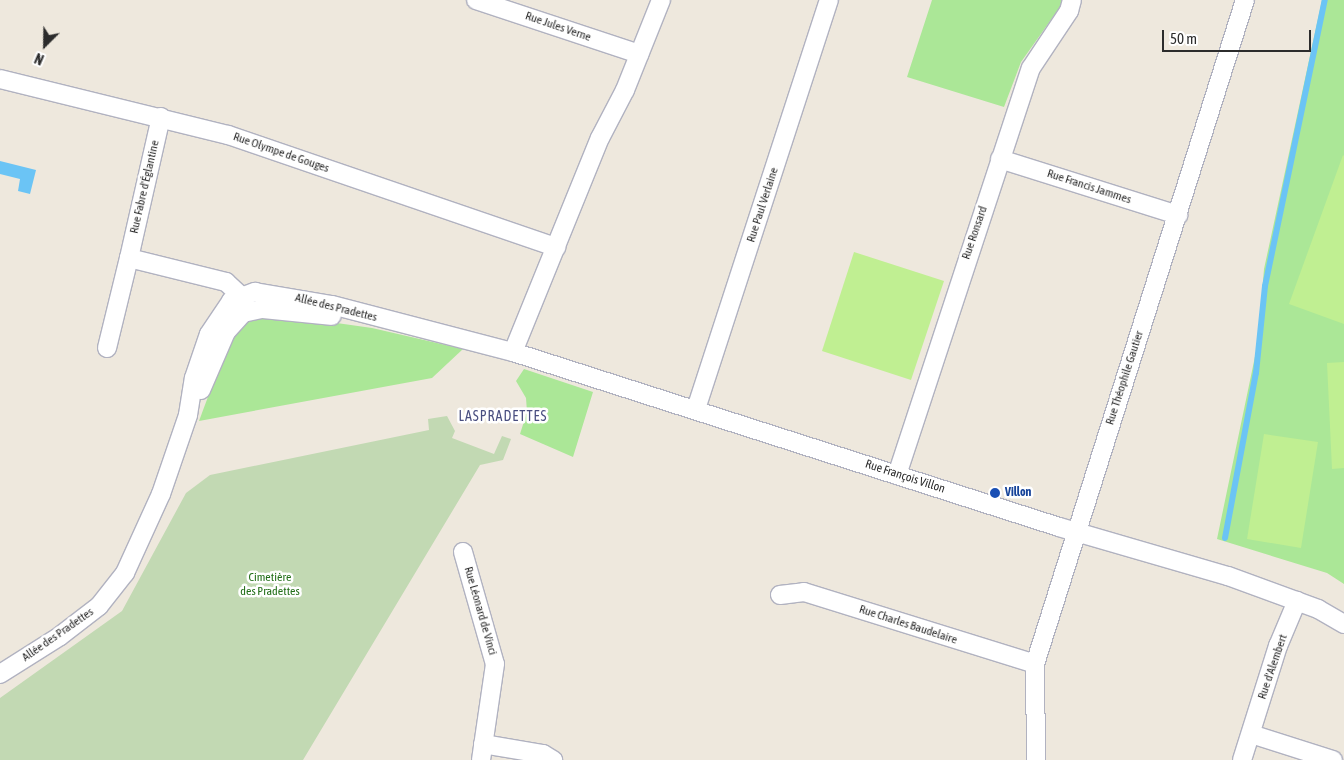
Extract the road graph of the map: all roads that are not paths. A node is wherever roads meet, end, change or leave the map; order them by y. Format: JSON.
{"nodes":[{"id":1,"x":476,"y":0,"type":"edge"},
{"id":2,"x":662,"y":0,"type":"edge"},
{"id":3,"x":828,"y":0,"type":"edge"},
{"id":4,"x":1072,"y":0,"type":"edge"},
{"id":5,"x":1245,"y":0,"type":"edge"},
{"id":6,"x":639,"y":54,"type":"junction"},
{"id":7,"x":0,"y":79,"type":"edge"},
{"id":8,"x":162,"y":117,"type":"junction"},
{"id":9,"x":1000,"y":159,"type":"junction"},
{"id":10,"x":1178,"y":215,"type":"junction"},
{"id":11,"x":556,"y":247,"type":"junction"},
{"id":12,"x":129,"y":258,"type":"junction"},
{"id":13,"x":244,"y":304,"type":"junction"},
{"id":14,"x":107,"y":348,"type":"dead end"},
{"id":15,"x":513,"y":352,"type":"junction"},
{"id":16,"x":696,"y":410,"type":"junction"},
{"id":17,"x":897,"y":475,"type":"junction"},
{"id":18,"x":1074,"y":531,"type":"junction"},
{"id":19,"x":463,"y":552,"type":"dead end"},
{"id":20,"x":780,"y":595,"type":"dead end"},
{"id":21,"x":1297,"y":601,"type":"junction"},
{"id":22,"x":1344,"y":624,"type":"edge"},
{"id":23,"x":1035,"y":664,"type":"junction"},
{"id":24,"x":0,"y":674,"type":"edge"},
{"id":25,"x":1251,"y":734,"type":"junction"},
{"id":26,"x":482,"y":752,"type":"edge"},
{"id":27,"x":553,"y":760,"type":"edge"},
{"id":28,"x":1036,"y":760,"type":"edge"},
{"id":29,"x":1242,"y":760,"type":"edge"},
{"id":30,"x":1332,"y":760,"type":"edge"}],
"edges":[{"from":1,"to":6,"type":"street","name":"Rue Jules Verne"},
{"from":2,"to":6,"type":"street"},
{"from":3,"to":16,"type":"street","name":"Rue Paul Verlaine"},
{"from":4,"to":9,"type":"street","name":"Rue Ronsard"},
{"from":5,"to":10,"type":"street","name":"Rue Théophile Gautier"},
{"from":6,"to":11,"type":"street"},
{"from":7,"to":8,"type":"street","name":"Rue Olympe de Gouges"},
{"from":8,"to":11,"type":"street","name":"Rue Olympe de Gouges"},
{"from":8,"to":12,"type":"street","name":"Rue Fabre d'Églantine"},
{"from":9,"to":10,"type":"street","name":"Rue Francis Jammes"},
{"from":9,"to":17,"type":"street","name":"Rue Ronsard"},
{"from":10,"to":18,"type":"street","name":"Rue Théophile Gautier"},
{"from":11,"to":15,"type":"street"},
{"from":12,"to":13,"type":"street"},
{"from":12,"to":14,"type":"street","name":"Rue Fabre d'Églantine"},
{"from":13,"to":15,"type":"street","name":"Allée des Pradettes"},
{"from":13,"to":24,"type":"street","name":"Allée des Pradettes"},
{"from":15,"to":16,"type":"street","name":"Rue François Villon"},
{"from":16,"to":17,"type":"street","name":"Rue François Villon"},
{"from":17,"to":18,"type":"street","name":"Rue François Villon"},
{"from":18,"to":21,"type":"street","name":"Rue François Villon"},
{"from":18,"to":23,"type":"street","name":"Rue Théophile Gautier"},
{"from":19,"to":26,"type":"street","name":"Rue Léonard de Vinci"},
{"from":20,"to":23,"type":"street","name":"Rue Charles Baudelaire"},
{"from":21,"to":22,"type":"street","name":"Rue François Villon"},
{"from":21,"to":25,"type":"street","name":"Rue d'Alembert"},
{"from":23,"to":28,"type":"street","name":"Rue Théophile Gautier"},
{"from":25,"to":29,"type":"street","name":"Rue d'Alembert"},
{"from":25,"to":30,"type":"street"},
{"from":26,"to":27,"type":"street"}]}
